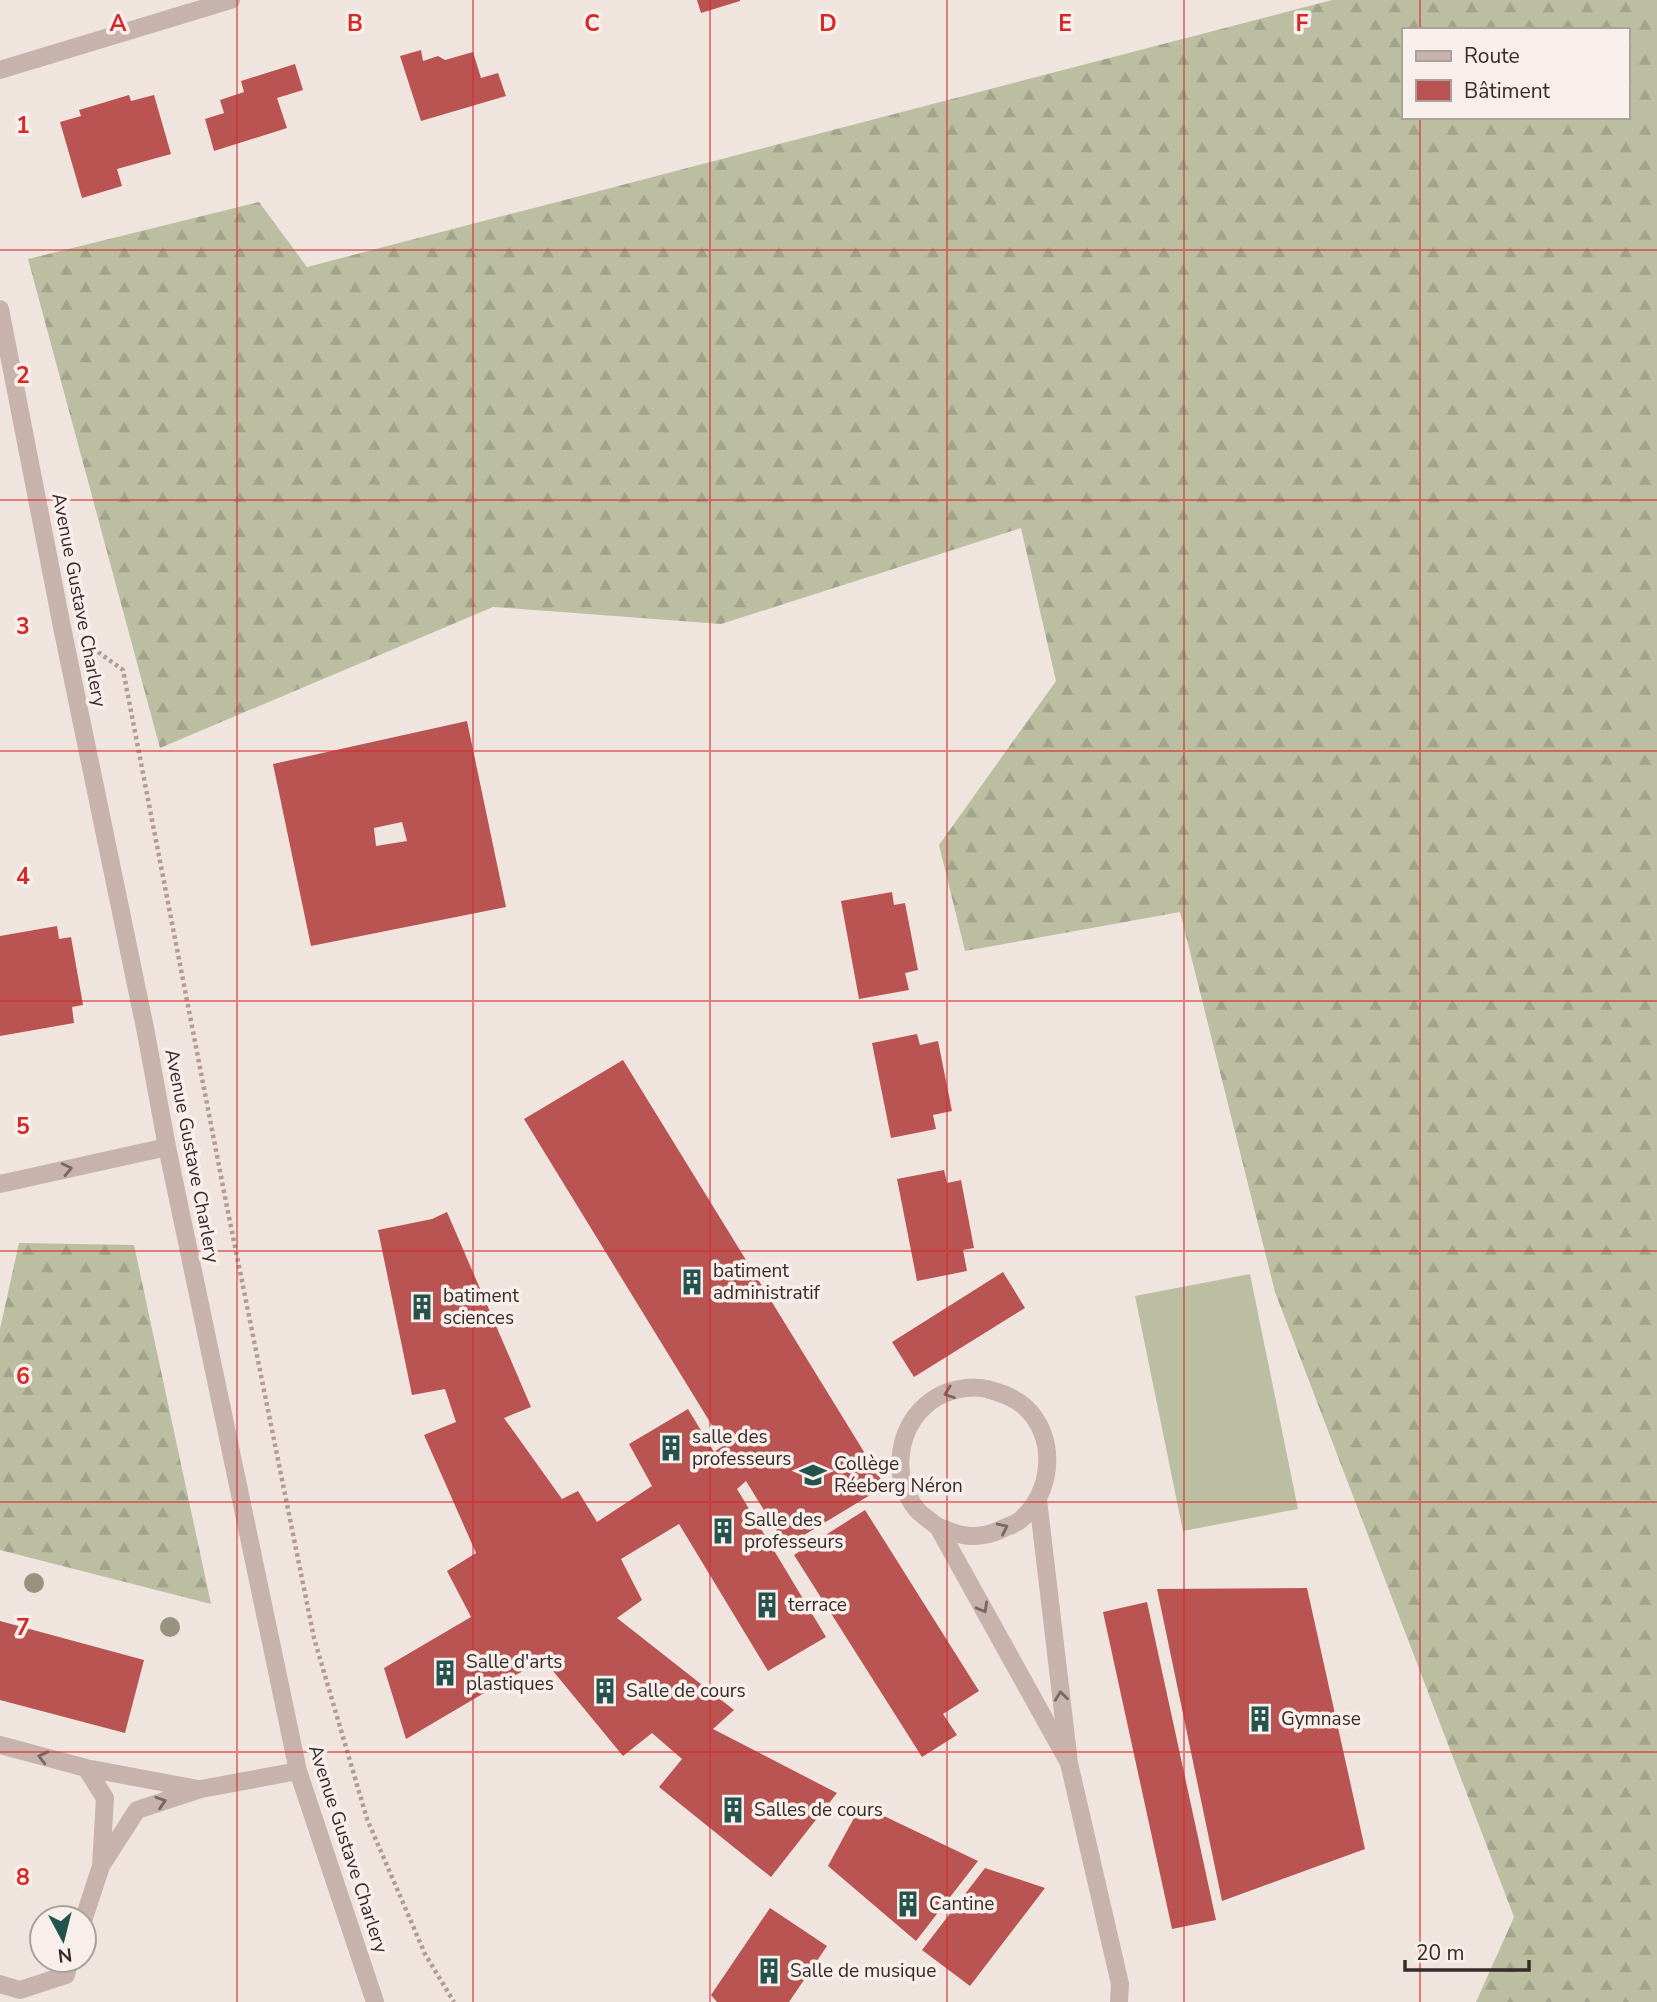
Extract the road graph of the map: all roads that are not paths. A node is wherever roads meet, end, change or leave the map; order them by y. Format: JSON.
{"nodes":[{"id":1,"x":231,"y":0,"type":"edge"},
{"id":2,"x":0,"y":70,"type":"edge"},
{"id":3,"x":0,"y":309,"type":"edge"},
{"id":4,"x":167,"y":1147,"type":"junction"},
{"id":5,"x":0,"y":1185,"type":"edge"},
{"id":6,"x":1038,"y":1500,"type":"junction"},
{"id":7,"x":938,"y":1527,"type":"junction"},
{"id":8,"x":0,"y":1745,"type":"edge"},
{"id":9,"x":1069,"y":1763,"type":"junction"},
{"id":10,"x":86,"y":1768,"type":"junction"},
{"id":11,"x":298,"y":1771,"type":"junction"},
{"id":12,"x":201,"y":1789,"type":"junction"},
{"id":13,"x":101,"y":1866,"type":"junction"},
{"id":14,"x":89,"y":1904,"type":"edge"},
{"id":15,"x":66,"y":1974,"type":"edge"},
{"id":16,"x":0,"y":1984,"type":"edge"},
{"id":17,"x":375,"y":2002,"type":"edge"},
{"id":18,"x":1119,"y":2002,"type":"edge"}],
"edges":[{"from":1,"to":2,"type":"street"},
{"from":3,"to":4,"type":"street","name":"Avenue Gustave Charlery"},
{"from":5,"to":4,"type":"street","one_way":true},
{"from":4,"to":11,"type":"street","name":"Avenue Gustave Charlery"},
{"from":7,"to":6,"type":"street","one_way":true},
{"from":6,"to":7,"type":"street","one_way":true},
{"from":9,"to":6,"type":"street","one_way":true},
{"from":7,"to":9,"type":"street","one_way":true},
{"from":10,"to":8,"type":"street","one_way":true},
{"from":9,"to":18,"type":"street"},
{"from":10,"to":12,"type":"street"},
{"from":10,"to":13,"type":"street"},
{"from":11,"to":12,"type":"street"},
{"from":11,"to":17,"type":"street","name":"Avenue Gustave Charlery"},
{"from":13,"to":12,"type":"street","one_way":true},
{"from":13,"to":14,"type":"street"},
{"from":15,"to":16,"type":"street"}]}
